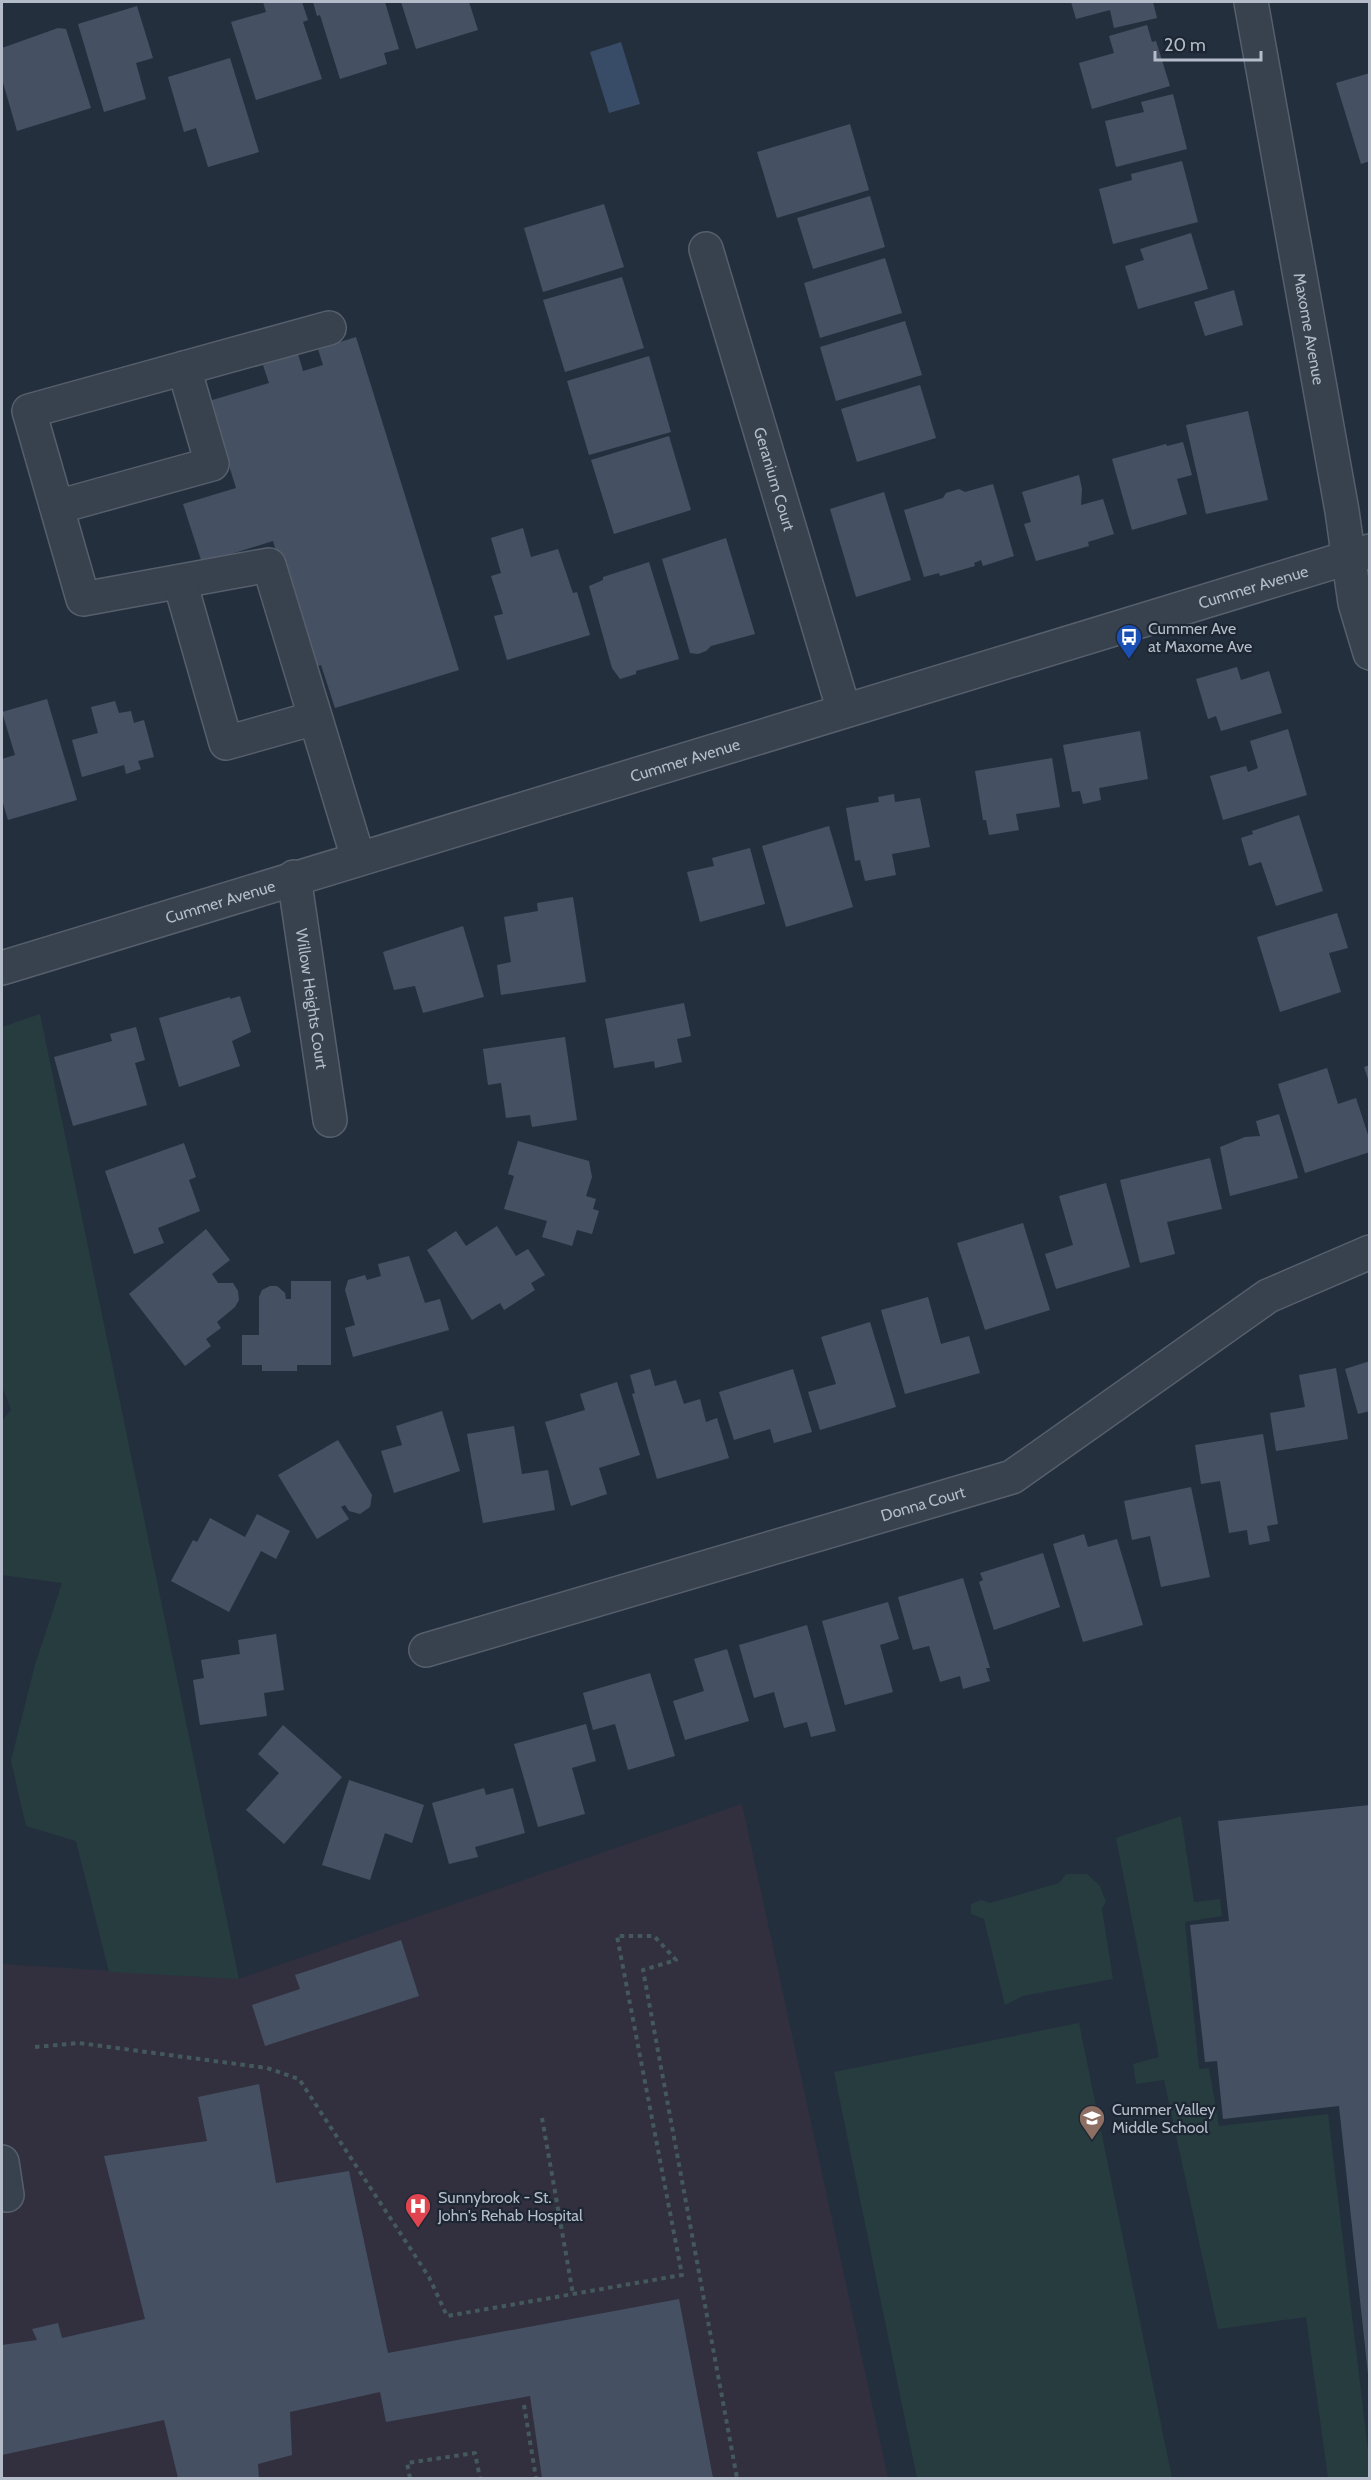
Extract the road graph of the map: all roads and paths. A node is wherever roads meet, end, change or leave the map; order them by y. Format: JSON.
{"nodes":[{"id":1,"x":1251,"y":2,"type":"edge"},
{"id":2,"x":706,"y":249,"type":"dead end"},
{"id":3,"x":329,"y":328,"type":"dead end"},
{"id":4,"x":184,"y":368,"type":"junction"},
{"id":5,"x":57,"y":507,"type":"junction"},
{"id":6,"x":1359,"y":554,"type":"edge"},
{"id":7,"x":180,"y":582,"type":"junction"},
{"id":8,"x":1370,"y":653,"type":"edge"},
{"id":9,"x":844,"y":711,"type":"junction"},
{"id":10,"x":315,"y":718,"type":"junction"},
{"id":11,"x":358,"y":858,"type":"junction"},
{"id":12,"x":294,"y":877,"type":"junction"},
{"id":13,"x":2,"y":968,"type":"edge"},
{"id":14,"x":330,"y":1120,"type":"dead end"},
{"id":15,"x":1370,"y":1252,"type":"edge"},
{"id":16,"x":426,"y":1650,"type":"dead end"},
{"id":17,"x":35,"y":2047,"type":"dead end"},
{"id":18,"x":542,"y":2118,"type":"dead end"},
{"id":19,"x":2,"y":2162,"type":"edge"},
{"id":20,"x":7,"y":2195,"type":"dead end"},
{"id":21,"x":573,"y":2294,"type":"junction"},
{"id":22,"x":524,"y":2405,"type":"dead end"},
{"id":23,"x":410,"y":2478,"type":"edge"},
{"id":24,"x":480,"y":2478,"type":"edge"},
{"id":25,"x":536,"y":2478,"type":"edge"},
{"id":26,"x":737,"y":2478,"type":"edge"}],
"edges":[{"from":1,"to":6,"type":"street","name":"Maxome Avenue"},
{"from":2,"to":9,"type":"street","name":"Geranium Court"},
{"from":3,"to":4,"type":"street"},
{"from":4,"to":5,"type":"street"},
{"from":4,"to":5,"type":"street"},
{"from":5,"to":7,"type":"street"},
{"from":6,"to":8,"type":"street","name":"Maxome Avenue"},
{"from":6,"to":9,"type":"street","name":"Cummer Avenue"},
{"from":7,"to":10,"type":"street"},
{"from":7,"to":10,"type":"street"},
{"from":9,"to":11,"type":"street","name":"Cummer Avenue"},
{"from":10,"to":11,"type":"street"},
{"from":11,"to":12,"type":"street","name":"Cummer Avenue"},
{"from":12,"to":13,"type":"street","name":"Cummer Avenue"},
{"from":12,"to":14,"type":"street","name":"Willow Heights Court"},
{"from":15,"to":16,"type":"street","name":"Donna Court"},
{"from":17,"to":21,"type":"path"},
{"from":18,"to":21,"type":"path"},
{"from":19,"to":20,"type":"street"},
{"from":21,"to":26,"type":"path"},
{"from":22,"to":25,"type":"path"},
{"from":23,"to":24,"type":"path"}]}
